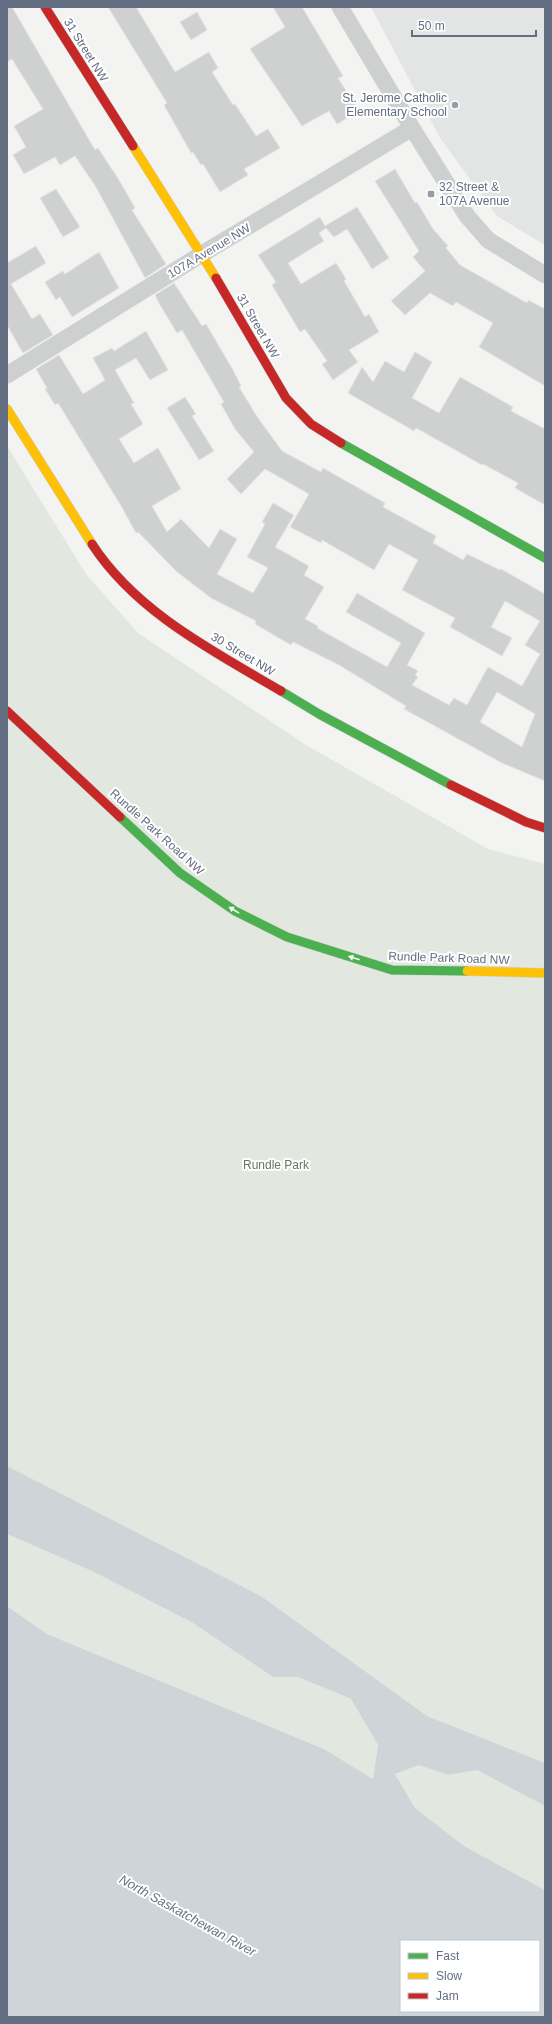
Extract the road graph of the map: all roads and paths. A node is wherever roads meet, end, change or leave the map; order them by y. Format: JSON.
{"nodes":[{"id":1,"x":45,"y":7,"type":"edge"},
{"id":2,"x":340,"y":7,"type":"edge"},
{"id":3,"x":412,"y":128,"type":"junction"},
{"id":4,"x":202,"y":254,"type":"junction"},
{"id":5,"x":545,"y":275,"type":"edge"},
{"id":6,"x":7,"y":375,"type":"edge"},
{"id":7,"x":7,"y":409,"type":"edge"},
{"id":8,"x":545,"y":558,"type":"edge"},
{"id":9,"x":7,"y":711,"type":"edge"},
{"id":10,"x":545,"y":828,"type":"edge"},
{"id":11,"x":545,"y":973,"type":"edge"}],
"edges":[{"from":1,"to":4,"type":"street","name":"31 Street NW"},
{"from":2,"to":3,"type":"street"},
{"from":3,"to":4,"type":"street","name":"107A Avenue NW"},
{"from":3,"to":5,"type":"street"},
{"from":4,"to":6,"type":"street","name":"107A Avenue NW"},
{"from":4,"to":8,"type":"street","name":"31 Street NW"},
{"from":7,"to":10,"type":"street","name":"30 Street NW"},
{"from":11,"to":9,"type":"street","name":"Rundle Park Road NW","one_way":true}]}
